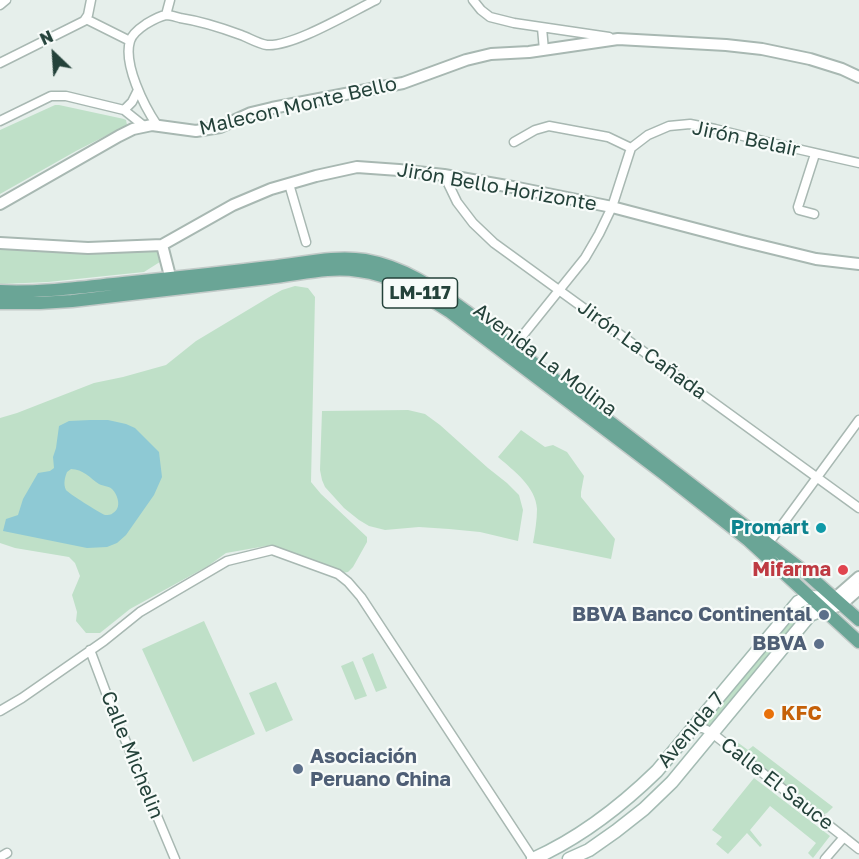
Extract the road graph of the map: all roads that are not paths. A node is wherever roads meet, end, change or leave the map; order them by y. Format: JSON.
{"nodes":[{"id":1,"x":6,"y":0,"type":"edge"},
{"id":2,"x":91,"y":0,"type":"edge"},
{"id":3,"x":170,"y":0,"type":"edge"},
{"id":4,"x":376,"y":0,"type":"edge"},
{"id":5,"x":473,"y":0,"type":"edge"},
{"id":6,"x":0,"y":5,"type":"edge"},
{"id":7,"x":166,"y":15,"type":"junction"},
{"id":8,"x":86,"y":19,"type":"junction"},
{"id":9,"x":542,"y":28,"type":"junction"},
{"id":10,"x":618,"y":39,"type":"junction"},
{"id":11,"x":130,"y":41,"type":"junction"},
{"id":12,"x":544,"y":50,"type":"junction"},
{"id":13,"x":0,"y":63,"type":"edge"},
{"id":14,"x":859,"y":76,"type":"edge"},
{"id":15,"x":138,"y":90,"type":"junction"},
{"id":16,"x":124,"y":110,"type":"junction"},
{"id":17,"x":0,"y":121,"type":"edge"},
{"id":18,"x":157,"y":125,"type":"junction"},
{"id":19,"x":144,"y":126,"type":"junction"},
{"id":20,"x":514,"y":142,"type":"dead end"},
{"id":21,"x":632,"y":148,"type":"junction"},
{"id":22,"x":815,"y":154,"type":"junction"},
{"id":23,"x":859,"y":164,"type":"edge"},
{"id":24,"x":444,"y":175,"type":"junction"},
{"id":25,"x":289,"y":184,"type":"junction"},
{"id":26,"x":0,"y":204,"type":"edge"},
{"id":27,"x":612,"y":207,"type":"junction"},
{"id":28,"x":814,"y":214,"type":"dead end"},
{"id":29,"x":306,"y":242,"type":"dead end"},
{"id":30,"x":0,"y":243,"type":"edge"},
{"id":31,"x":162,"y":245,"type":"junction"},
{"id":32,"x":859,"y":264,"type":"edge"},
{"id":33,"x":171,"y":284,"type":"junction"},
{"id":34,"x":560,"y":290,"type":"junction"},
{"id":35,"x":0,"y":291,"type":"edge"},
{"id":36,"x":0,"y":303,"type":"edge"},
{"id":37,"x":510,"y":352,"type":"junction"},
{"id":38,"x":859,"y":420,"type":"edge"},
{"id":39,"x":816,"y":478,"type":"junction"},
{"id":40,"x":859,"y":508,"type":"edge"},
{"id":41,"x":764,"y":547,"type":"junction"},
{"id":42,"x":859,"y":577,"type":"edge"},
{"id":43,"x":859,"y":589,"type":"edge"},
{"id":44,"x":809,"y":597,"type":"junction"},
{"id":45,"x":838,"y":601,"type":"junction"},
{"id":46,"x":824,"y":609,"type":"junction"},
{"id":47,"x":859,"y":620,"type":"edge"},
{"id":48,"x":859,"y":642,"type":"edge"},
{"id":49,"x":90,"y":650,"type":"junction"},
{"id":50,"x":0,"y":711,"type":"edge"},
{"id":51,"x":693,"y":728,"type":"junction"},
{"id":52,"x":712,"y":733,"type":"junction"},
{"id":53,"x":844,"y":837,"type":"junction"},
{"id":54,"x":859,"y":849,"type":"edge"},
{"id":55,"x":175,"y":859,"type":"edge"},
{"id":56,"x":533,"y":859,"type":"edge"},
{"id":57,"x":569,"y":859,"type":"edge"},
{"id":58,"x":825,"y":859,"type":"edge"}],
"edges":[{"from":1,"to":6,"type":"street"},
{"from":2,"to":8,"type":"street"},
{"from":3,"to":7,"type":"street"},
{"from":4,"to":7,"type":"street"},
{"from":5,"to":9,"type":"street"},
{"from":7,"to":11,"type":"street"},
{"from":8,"to":11,"type":"street"},
{"from":8,"to":13,"type":"street"},
{"from":9,"to":10,"type":"street"},
{"from":9,"to":12,"type":"street"},
{"from":10,"to":12,"type":"street","name":"Malecon Monte Bello"},
{"from":10,"to":14,"type":"street","name":"Malecon Monte Bello"},
{"from":11,"to":15,"type":"street"},
{"from":12,"to":18,"type":"street","name":"Malecon Monte Bello"},
{"from":15,"to":16,"type":"street"},
{"from":15,"to":18,"type":"street"},
{"from":16,"to":17,"type":"street"},
{"from":16,"to":19,"type":"street"},
{"from":18,"to":19,"type":"street","name":"Malecon Monte Bello"},
{"from":19,"to":26,"type":"street","name":"Malecon Monte Bello"},
{"from":20,"to":21,"type":"street"},
{"from":21,"to":22,"type":"street","name":"Jirón Belair"},
{"from":21,"to":27,"type":"street"},
{"from":22,"to":23,"type":"street","name":"Jirón Belair"},
{"from":22,"to":28,"type":"street"},
{"from":24,"to":25,"type":"street","name":"Jirón Bello Horizonte"},
{"from":24,"to":27,"type":"street","name":"Jirón Bello Horizonte"},
{"from":24,"to":34,"type":"street","name":"Jirón La Cañada"},
{"from":25,"to":29,"type":"street"},
{"from":25,"to":31,"type":"street","name":"Jirón Bello Horizonte"},
{"from":27,"to":32,"type":"street","name":"Jirón Bello Horizonte"},
{"from":27,"to":34,"type":"street"},
{"from":30,"to":31,"type":"street","name":"Jirón Bello Horizonte"},
{"from":31,"to":33,"type":"street"},
{"from":33,"to":35,"type":"main road","name":"Avenida La Molina","number":"LM-117"},
{"from":33,"to":36,"type":"main road","name":"Avenida La Molina","number":"LM-117"},
{"from":33,"to":37,"type":"main road","name":"Avenida La Molina","number":"LM-117"},
{"from":34,"to":37,"type":"street"},
{"from":34,"to":39,"type":"street","name":"Jirón La Cañada"},
{"from":37,"to":41,"type":"main road","name":"Avenida La Molina","number":"LM-117"},
{"from":38,"to":39,"type":"street"},
{"from":39,"to":40,"type":"street","name":"Jirón La Cañada"},
{"from":39,"to":41,"type":"street"},
{"from":41,"to":44,"type":"main road","name":"Avenida La Molina","number":"LM-117"},
{"from":41,"to":45,"type":"main road","name":"Avenida La Molina","number":"LM-117"},
{"from":42,"to":45,"type":"street"},
{"from":43,"to":45,"type":"street"},
{"from":44,"to":45,"type":"main road"},
{"from":44,"to":46,"type":"main road","name":"Avenida La Molina","number":"LM-117"},
{"from":44,"to":51,"type":"main road","name":"Avenida 7"},
{"from":45,"to":46,"type":"main road","name":"Avenida 7"},
{"from":45,"to":47,"type":"main road","name":"Avenida La Molina","number":"LM-117"},
{"from":46,"to":48,"type":"main road","name":"Avenida La Molina","number":"LM-117"},
{"from":46,"to":52,"type":"main road","name":"Avenida 7"},
{"from":49,"to":50,"type":"street"},
{"from":49,"to":55,"type":"street","name":"Calle Michelin"},
{"from":49,"to":56,"type":"street"},
{"from":51,"to":52,"type":"street","name":"Calle El Sauce"},
{"from":51,"to":56,"type":"main road","name":"Avenida 7"},
{"from":52,"to":53,"type":"street","name":"Calle El Sauce"},
{"from":52,"to":57,"type":"main road","name":"Avenida 7"},
{"from":53,"to":54,"type":"street","name":"Calle El Sauce"},
{"from":53,"to":58,"type":"street"}]}
